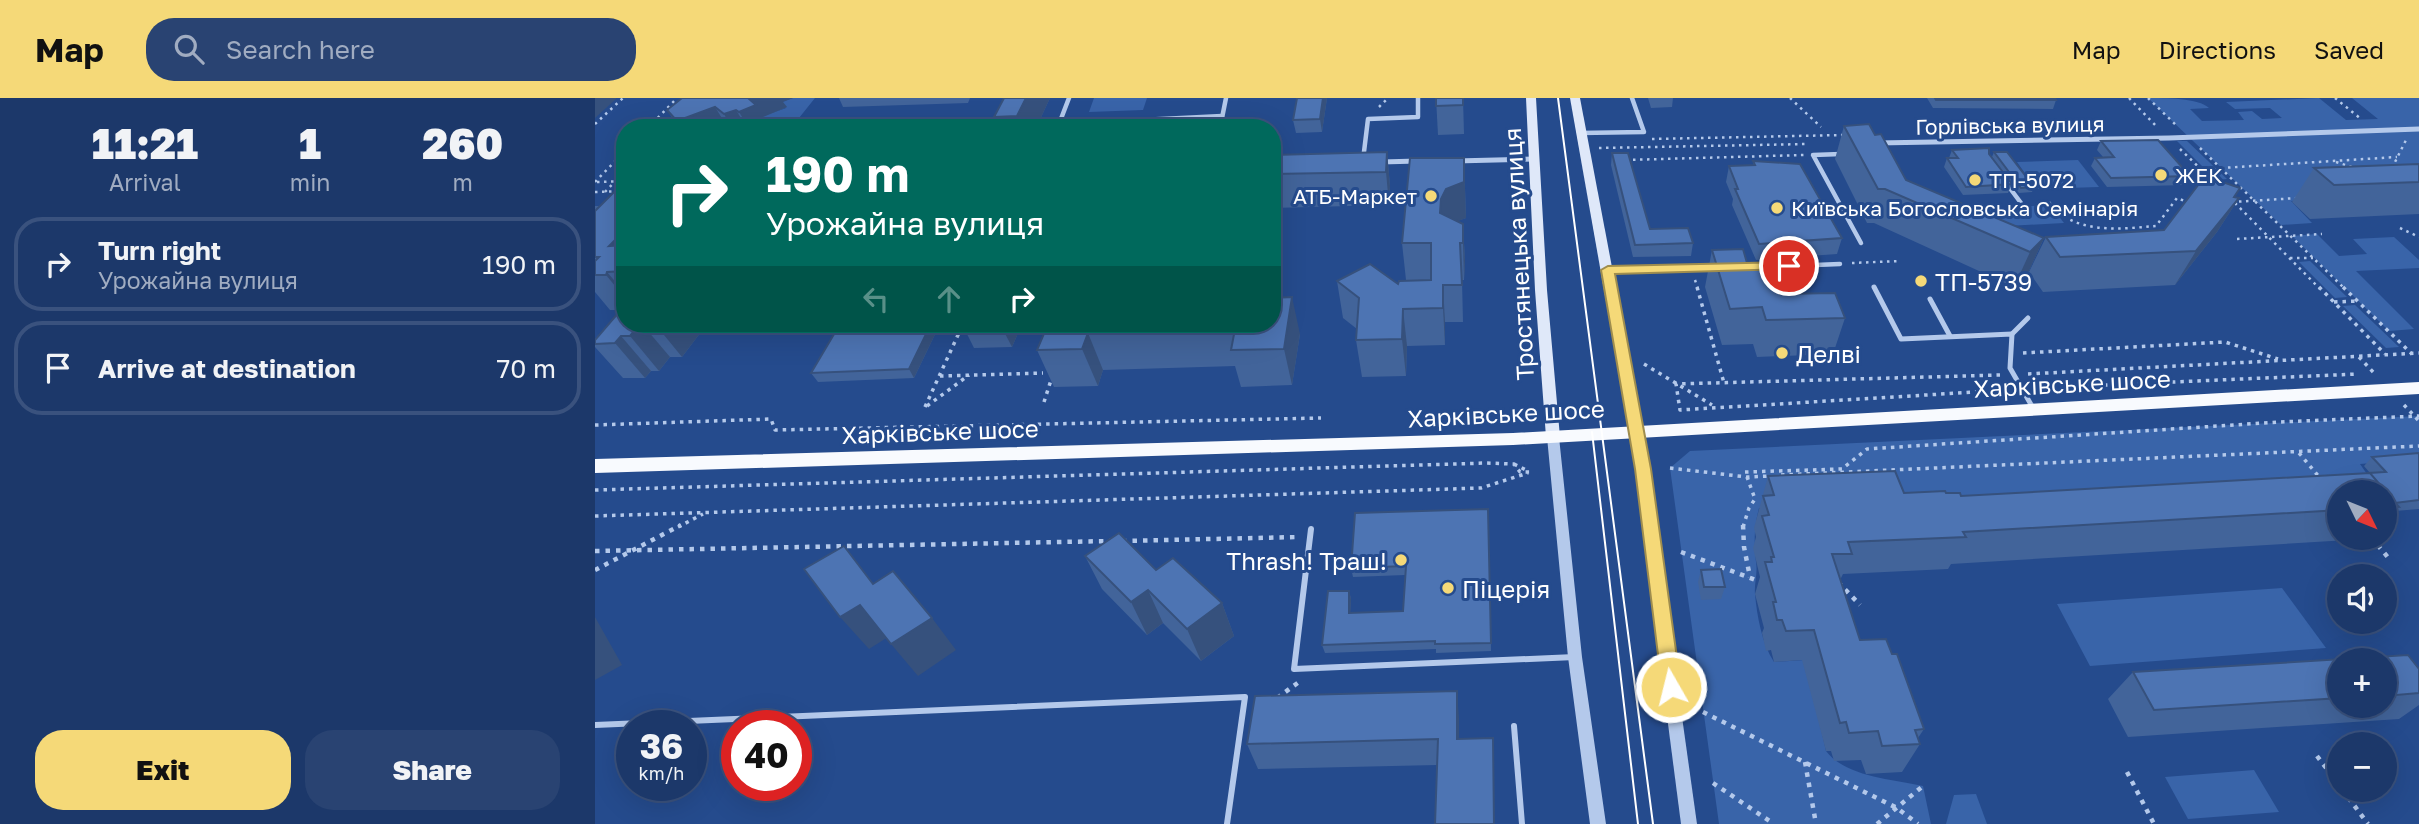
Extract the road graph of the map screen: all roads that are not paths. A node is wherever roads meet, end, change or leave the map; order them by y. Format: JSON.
{"nodes":[{"id":1,"x":1069,"y":98,"type":"edge"},
{"id":2,"x":1226,"y":98,"type":"edge"},
{"id":3,"x":1417,"y":98,"type":"edge"},
{"id":4,"x":1531,"y":98,"type":"edge"},
{"id":5,"x":1575,"y":98,"type":"edge"},
{"id":6,"x":1632,"y":98,"type":"edge"},
{"id":7,"x":1222,"y":116,"type":"junction"},
{"id":8,"x":1061,"y":119,"type":"edge"},
{"id":9,"x":1161,"y":119,"type":"edge"},
{"id":10,"x":1222,"y":119,"type":"edge"},
{"id":11,"x":2419,"y":129,"type":"edge"},
{"id":12,"x":1580,"y":133,"type":"junction"},
{"id":13,"x":1869,"y":143,"type":"edge"},
{"id":14,"x":1849,"y":153,"type":"edge"},
{"id":15,"x":1535,"y":159,"type":"junction"},
{"id":16,"x":1433,"y":161,"type":"edge"},
{"id":17,"x":1447,"y":161,"type":"edge"},
{"id":18,"x":1350,"y":163,"type":"edge"},
{"id":19,"x":1363,"y":163,"type":"junction"},
{"id":20,"x":2005,"y":182,"type":"edge"},
{"id":21,"x":2021,"y":203,"type":"dead end"},
{"id":22,"x":1861,"y":243,"type":"dead end"},
{"id":23,"x":1840,"y":264,"type":"road end"},
{"id":24,"x":1763,"y":267,"type":"edge"},
{"id":25,"x":1723,"y":268,"type":"edge"},
{"id":26,"x":1608,"y":270,"type":"junction"},
{"id":27,"x":1874,"y":287,"type":"dead end"},
{"id":28,"x":1930,"y":299,"type":"dead end"},
{"id":29,"x":2028,"y":318,"type":"dead end"},
{"id":30,"x":2012,"y":334,"type":"junction"},
{"id":31,"x":1950,"y":336,"type":"junction"},
{"id":32,"x":2419,"y":388,"type":"edge"},
{"id":33,"x":2035,"y":410,"type":"junction"},
{"id":34,"x":1636,"y":430,"type":"junction"},
{"id":35,"x":1553,"y":437,"type":"junction"},
{"id":36,"x":595,"y":466,"type":"edge"},
{"id":37,"x":1310,"y":533,"type":"road end"},
{"id":38,"x":1575,"y":657,"type":"junction"},
{"id":39,"x":595,"y":725,"type":"edge"},
{"id":40,"x":1514,"y":726,"type":"dead end"},
{"id":41,"x":1227,"y":824,"type":"edge"},
{"id":42,"x":1522,"y":824,"type":"edge"},
{"id":43,"x":1598,"y":824,"type":"edge"},
{"id":44,"x":1689,"y":824,"type":"edge"}],
"edges":[{"from":1,"to":8,"type":"lane"},
{"from":2,"to":7,"type":"lane"},
{"from":3,"to":19,"type":"lane"},
{"from":4,"to":15,"type":"main road","name":"Тростянецька вулиця"},
{"from":5,"to":12,"type":"main road"},
{"from":6,"to":12,"type":"lane"},
{"from":7,"to":9,"type":"lane"},
{"from":7,"to":10,"type":"lane"},
{"from":11,"to":13,"type":"street","name":"Горлівська вулиця"},
{"from":12,"to":26,"type":"main road"},
{"from":14,"to":22,"type":"lane"},
{"from":15,"to":17,"type":"street"},
{"from":15,"to":35,"type":"main road","name":"Тростянецька вулиця"},
{"from":16,"to":19,"type":"street"},
{"from":18,"to":19,"type":"street"},
{"from":20,"to":21,"type":"lane"},
{"from":23,"to":24,"type":"lane"},
{"from":25,"to":26,"type":"lane"},
{"from":26,"to":34,"type":"main road"},
{"from":27,"to":31,"type":"lane"},
{"from":28,"to":31,"type":"lane"},
{"from":29,"to":30,"type":"lane"},
{"from":30,"to":31,"type":"lane"},
{"from":30,"to":33,"type":"lane"},
{"from":32,"to":33,"type":"main road","name":"Харківське шосе"},
{"from":33,"to":34,"type":"main road","name":"Харківське шосе"},
{"from":34,"to":35,"type":"main road","name":"Харківське шосе"},
{"from":34,"to":44,"type":"street"},
{"from":35,"to":36,"type":"main road","name":"Харківське шосе"},
{"from":35,"to":38,"type":"street","name":"Тростянецька вулиця"},
{"from":37,"to":38,"type":"lane"},
{"from":38,"to":43,"type":"street","name":"Тростянецька вулиця"},
{"from":39,"to":41,"type":"lane"},
{"from":40,"to":42,"type":"lane"}]}
